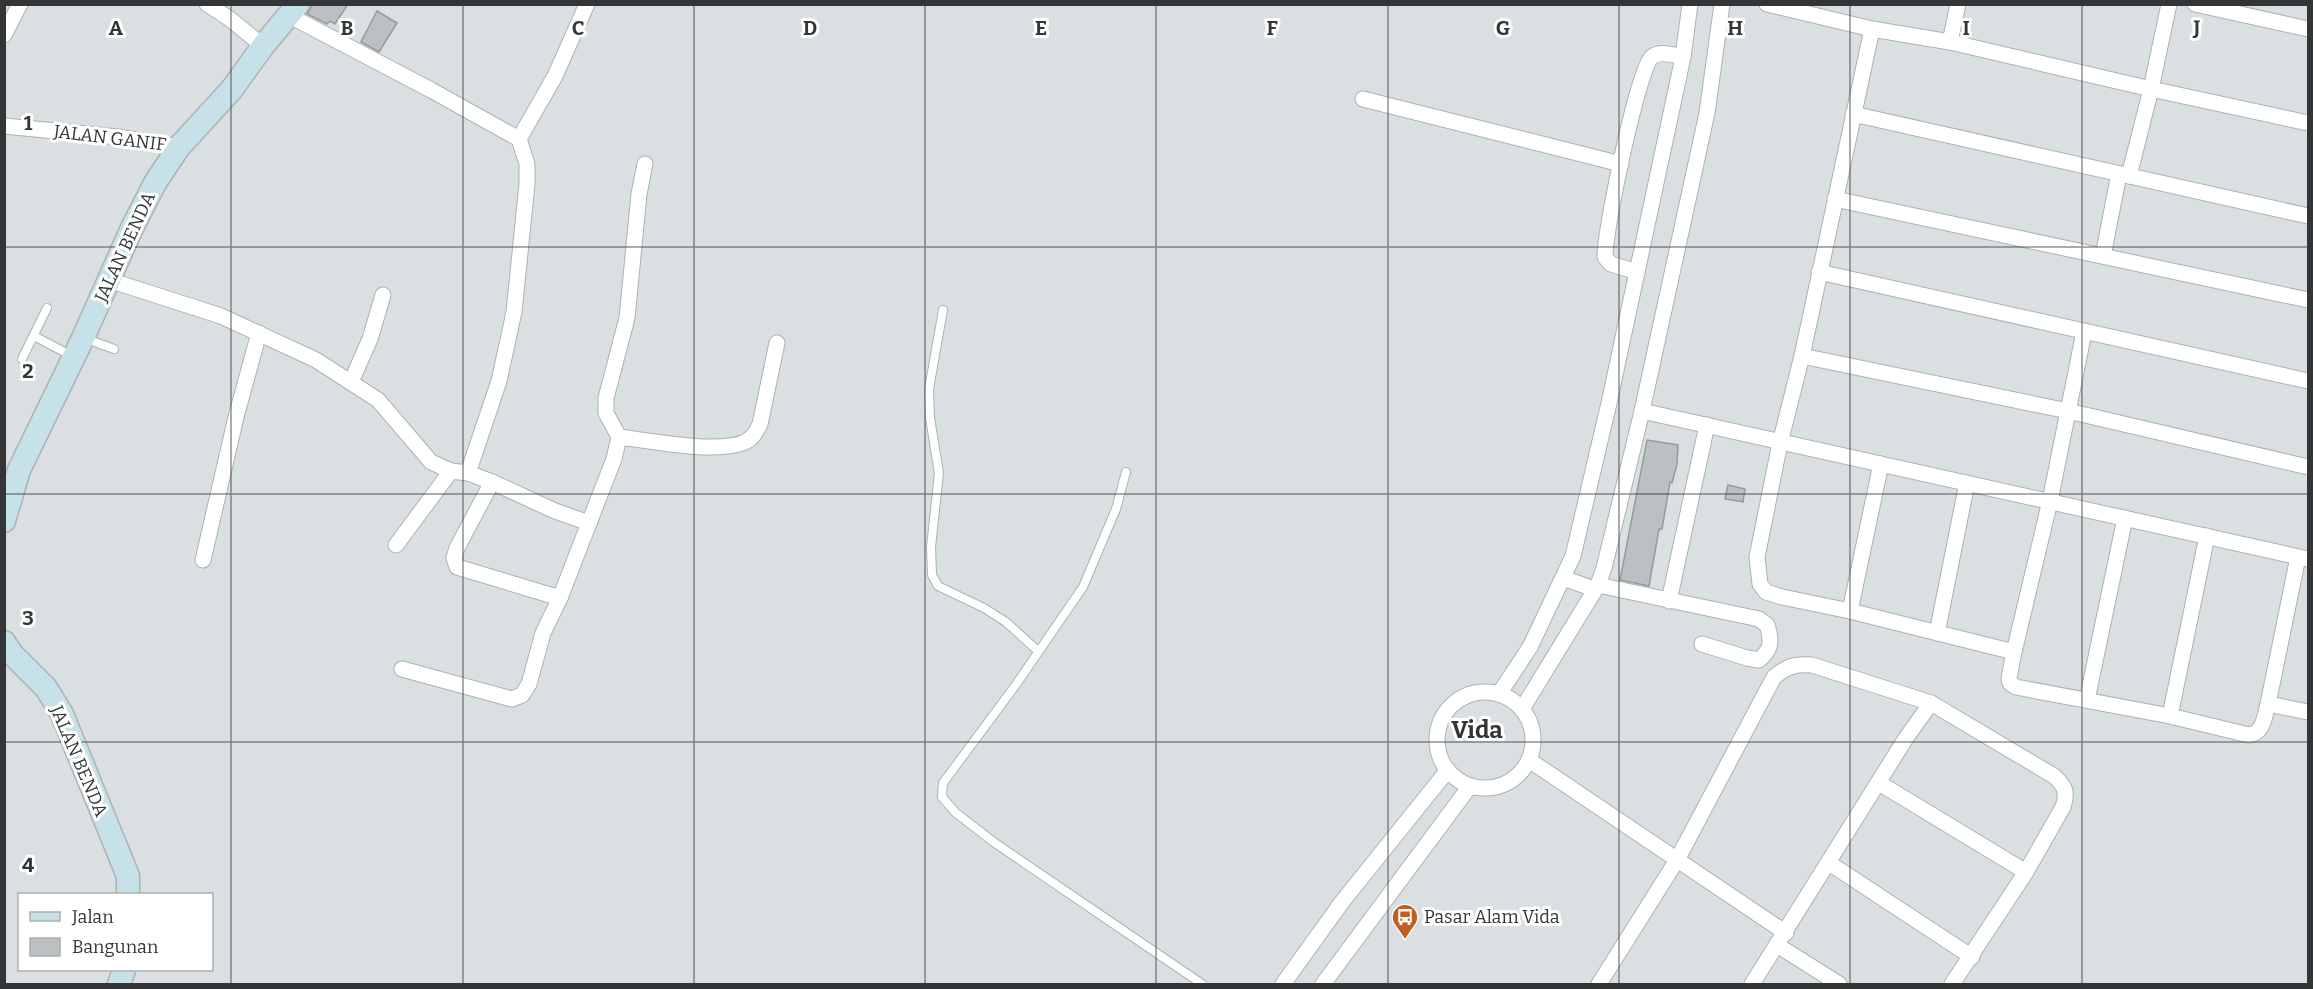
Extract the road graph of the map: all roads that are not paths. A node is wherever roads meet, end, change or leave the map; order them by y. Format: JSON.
{"nodes":[{"id":1,"x":20,"y":4,"type":"edge"},
{"id":2,"x":207,"y":4,"type":"edge"},
{"id":3,"x":587,"y":4,"type":"edge"},
{"id":4,"x":1690,"y":4,"type":"edge"},
{"id":5,"x":1722,"y":4,"type":"edge"},
{"id":6,"x":1767,"y":4,"type":"edge"},
{"id":7,"x":1958,"y":4,"type":"edge"},
{"id":8,"x":2169,"y":4,"type":"edge"},
{"id":9,"x":2195,"y":4,"type":"edge"},
{"id":10,"x":294,"y":10,"type":"edge"},
{"id":11,"x":1872,"y":29,"type":"junction"},
{"id":12,"x":2308,"y":29,"type":"edge"},
{"id":13,"x":4,"y":35,"type":"edge"},
{"id":14,"x":1950,"y":42,"type":"junction"},
{"id":15,"x":263,"y":46,"type":"junction"},
{"id":16,"x":1683,"y":57,"type":"junction"},
{"id":17,"x":2151,"y":89,"type":"junction"},
{"id":18,"x":1363,"y":99,"type":"dead end"},
{"id":19,"x":1853,"y":114,"type":"junction"},
{"id":20,"x":2308,"y":123,"type":"edge"},
{"id":21,"x":4,"y":126,"type":"edge"},
{"id":22,"x":519,"y":140,"type":"junction"},
{"id":23,"x":179,"y":147,"type":"junction"},
{"id":24,"x":645,"y":164,"type":"dead end"},
{"id":25,"x":1621,"y":164,"type":"junction"},
{"id":26,"x":2124,"y":175,"type":"junction"},
{"id":27,"x":1835,"y":199,"type":"junction"},
{"id":28,"x":2308,"y":216,"type":"edge"},
{"id":29,"x":2103,"y":256,"type":"junction"},
{"id":30,"x":1637,"y":272,"type":"junction"},
{"id":31,"x":1819,"y":272,"type":"junction"},
{"id":32,"x":109,"y":280,"type":"junction"},
{"id":33,"x":383,"y":295,"type":"dead end"},
{"id":34,"x":2308,"y":300,"type":"edge"},
{"id":35,"x":47,"y":308,"type":"dead end"},
{"id":36,"x":943,"y":310,"type":"dead end"},
{"id":37,"x":2084,"y":332,"type":"junction"},
{"id":38,"x":260,"y":333,"type":"junction"},
{"id":39,"x":34,"y":336,"type":"junction"},
{"id":40,"x":777,"y":343,"type":"dead end"},
{"id":41,"x":79,"y":347,"type":"junction"},
{"id":42,"x":114,"y":349,"type":"dead end"},
{"id":43,"x":1802,"y":356,"type":"junction"},
{"id":44,"x":22,"y":359,"type":"dead end"},
{"id":45,"x":2308,"y":381,"type":"edge"},
{"id":46,"x":351,"y":382,"type":"junction"},
{"id":47,"x":1642,"y":411,"type":"junction"},
{"id":48,"x":2068,"y":411,"type":"junction"},
{"id":49,"x":1707,"y":425,"type":"junction"},
{"id":50,"x":619,"y":437,"type":"junction"},
{"id":51,"x":1780,"y":443,"type":"junction"},
{"id":52,"x":1881,"y":464,"type":"junction"},
{"id":53,"x":2308,"y":467,"type":"edge"},
{"id":54,"x":451,"y":471,"type":"junction"},
{"id":55,"x":1126,"y":472,"type":"dead end"},
{"id":56,"x":468,"y":473,"type":"junction"},
{"id":57,"x":492,"y":482,"type":"junction"},
{"id":58,"x":1967,"y":483,"type":"junction"},
{"id":59,"x":2050,"y":501,"type":"junction"},
{"id":60,"x":2125,"y":518,"type":"junction"},
{"id":61,"x":4,"y":521,"type":"edge"},
{"id":62,"x":589,"y":523,"type":"junction"},
{"id":63,"x":2206,"y":536,"type":"junction"},
{"id":64,"x":396,"y":545,"type":"dead end"},
{"id":65,"x":2303,"y":558,"type":"edge"},
{"id":66,"x":203,"y":560,"type":"dead end"},
{"id":67,"x":1563,"y":578,"type":"junction"},
{"id":68,"x":1597,"y":587,"type":"junction"},
{"id":69,"x":560,"y":598,"type":"junction"},
{"id":70,"x":1670,"y":601,"type":"junction"},
{"id":71,"x":1850,"y":611,"type":"junction"},
{"id":72,"x":1937,"y":633,"type":"junction"},
{"id":73,"x":4,"y":642,"type":"edge"},
{"id":74,"x":1702,"y":644,"type":"dead end"},
{"id":75,"x":1038,"y":651,"type":"junction"},
{"id":76,"x":2014,"y":652,"type":"junction"},
{"id":77,"x":402,"y":669,"type":"dead end"},
{"id":78,"x":1500,"y":694,"type":"junction"},
{"id":79,"x":2087,"y":700,"type":"junction"},
{"id":80,"x":1931,"y":703,"type":"junction"},
{"id":81,"x":2268,"y":704,"type":"junction"},
{"id":82,"x":1522,"y":709,"type":"junction"},
{"id":83,"x":2308,"y":712,"type":"edge"},
{"id":84,"x":2170,"y":717,"type":"junction"},
{"id":85,"x":1530,"y":760,"type":"junction"},
{"id":86,"x":1448,"y":770,"type":"junction"},
{"id":87,"x":1879,"y":783,"type":"junction"},
{"id":88,"x":1470,"y":786,"type":"junction"},
{"id":89,"x":1677,"y":860,"type":"junction"},
{"id":90,"x":1829,"y":863,"type":"junction"},
{"id":91,"x":2026,"y":872,"type":"junction"},
{"id":92,"x":128,"y":893,"type":"edge"},
{"id":93,"x":1782,"y":939,"type":"junction"},
{"id":94,"x":1972,"y":957,"type":"junction"},
{"id":95,"x":1202,"y":984,"type":"edge"},
{"id":96,"x":1282,"y":984,"type":"edge"},
{"id":97,"x":1323,"y":984,"type":"edge"},
{"id":98,"x":1599,"y":984,"type":"edge"},
{"id":99,"x":1752,"y":984,"type":"edge"},
{"id":100,"x":1839,"y":984,"type":"edge"},
{"id":101,"x":1952,"y":984,"type":"edge"}],
"edges":[{"from":1,"to":13,"type":"street"},
{"from":2,"to":15,"type":"street"},
{"from":3,"to":22,"type":"street"},
{"from":4,"to":16,"type":"street"},
{"from":5,"to":47,"type":"street"},
{"from":6,"to":11,"type":"street"},
{"from":7,"to":14,"type":"street"},
{"from":8,"to":17,"type":"street"},
{"from":9,"to":12,"type":"street"},
{"from":10,"to":15,"type":"street","name":"JALAN BENDA"},
{"from":10,"to":22,"type":"street"},
{"from":11,"to":14,"type":"street"},
{"from":11,"to":19,"type":"street"},
{"from":14,"to":17,"type":"street"},
{"from":15,"to":23,"type":"street","name":"JALAN BENDA"},
{"from":16,"to":25,"type":"street"},
{"from":16,"to":30,"type":"street"},
{"from":17,"to":20,"type":"street"},
{"from":17,"to":26,"type":"street"},
{"from":18,"to":25,"type":"street"},
{"from":19,"to":26,"type":"street"},
{"from":19,"to":27,"type":"street"},
{"from":21,"to":23,"type":"street","name":"JALAN GANIF"},
{"from":22,"to":56,"type":"street"},
{"from":23,"to":32,"type":"street","name":"JALAN BENDA"},
{"from":24,"to":50,"type":"street"},
{"from":25,"to":30,"type":"street"},
{"from":26,"to":28,"type":"street"},
{"from":26,"to":29,"type":"street"},
{"from":27,"to":29,"type":"street"},
{"from":27,"to":31,"type":"street"},
{"from":29,"to":34,"type":"street"},
{"from":30,"to":67,"type":"street"},
{"from":31,"to":37,"type":"street"},
{"from":31,"to":43,"type":"street"},
{"from":32,"to":38,"type":"street"},
{"from":32,"to":41,"type":"street","name":"JALAN BENDA"},
{"from":33,"to":46,"type":"street"},
{"from":35,"to":39,"type":"lane"},
{"from":36,"to":75,"type":"lane"},
{"from":37,"to":45,"type":"street"},
{"from":37,"to":48,"type":"street"},
{"from":38,"to":46,"type":"street"},
{"from":38,"to":66,"type":"street"},
{"from":39,"to":41,"type":"lane"},
{"from":39,"to":44,"type":"lane"},
{"from":40,"to":50,"type":"street"},
{"from":41,"to":42,"type":"lane"},
{"from":41,"to":61,"type":"street","name":"JALAN BENDA"},
{"from":43,"to":48,"type":"street"},
{"from":43,"to":51,"type":"street"},
{"from":46,"to":54,"type":"street"},
{"from":47,"to":49,"type":"street"},
{"from":47,"to":68,"type":"street"},
{"from":48,"to":53,"type":"street"},
{"from":48,"to":59,"type":"street"},
{"from":49,"to":51,"type":"street"},
{"from":49,"to":70,"type":"street"},
{"from":50,"to":62,"type":"street"},
{"from":51,"to":52,"type":"street"},
{"from":51,"to":71,"type":"street"},
{"from":52,"to":58,"type":"street"},
{"from":52,"to":71,"type":"street"},
{"from":54,"to":56,"type":"street"},
{"from":54,"to":64,"type":"street"},
{"from":55,"to":75,"type":"lane"},
{"from":56,"to":57,"type":"street"},
{"from":57,"to":62,"type":"street"},
{"from":57,"to":69,"type":"street"},
{"from":58,"to":59,"type":"street"},
{"from":58,"to":72,"type":"street"},
{"from":59,"to":60,"type":"street"},
{"from":59,"to":76,"type":"street"},
{"from":60,"to":63,"type":"street"},
{"from":60,"to":79,"type":"street"},
{"from":62,"to":69,"type":"street"},
{"from":63,"to":65,"type":"street"},
{"from":63,"to":84,"type":"street"},
{"from":65,"to":81,"type":"street"},
{"from":67,"to":68,"type":"street"},
{"from":67,"to":78,"type":"street"},
{"from":68,"to":70,"type":"street"},
{"from":68,"to":82,"type":"street"},
{"from":69,"to":77,"type":"street"},
{"from":70,"to":74,"type":"street"},
{"from":71,"to":72,"type":"street"},
{"from":72,"to":76,"type":"street"},
{"from":73,"to":92,"type":"street","name":"JALAN BENDA"},
{"from":75,"to":95,"type":"lane"},
{"from":76,"to":79,"type":"street"},
{"from":78,"to":82,"type":"street"},
{"from":78,"to":86,"type":"street"},
{"from":79,"to":84,"type":"street"},
{"from":80,"to":87,"type":"street"},
{"from":80,"to":89,"type":"street"},
{"from":80,"to":91,"type":"street"},
{"from":81,"to":83,"type":"street"},
{"from":81,"to":84,"type":"street"},
{"from":82,"to":85,"type":"street"},
{"from":85,"to":88,"type":"street"},
{"from":85,"to":89,"type":"street"},
{"from":86,"to":88,"type":"street"},
{"from":86,"to":96,"type":"street"},
{"from":87,"to":90,"type":"street"},
{"from":87,"to":91,"type":"street"},
{"from":88,"to":97,"type":"street"},
{"from":89,"to":93,"type":"street"},
{"from":89,"to":98,"type":"street"},
{"from":90,"to":93,"type":"street"},
{"from":90,"to":94,"type":"street"},
{"from":91,"to":94,"type":"street"},
{"from":93,"to":99,"type":"street"},
{"from":93,"to":100,"type":"street"},
{"from":94,"to":101,"type":"street"}]}
